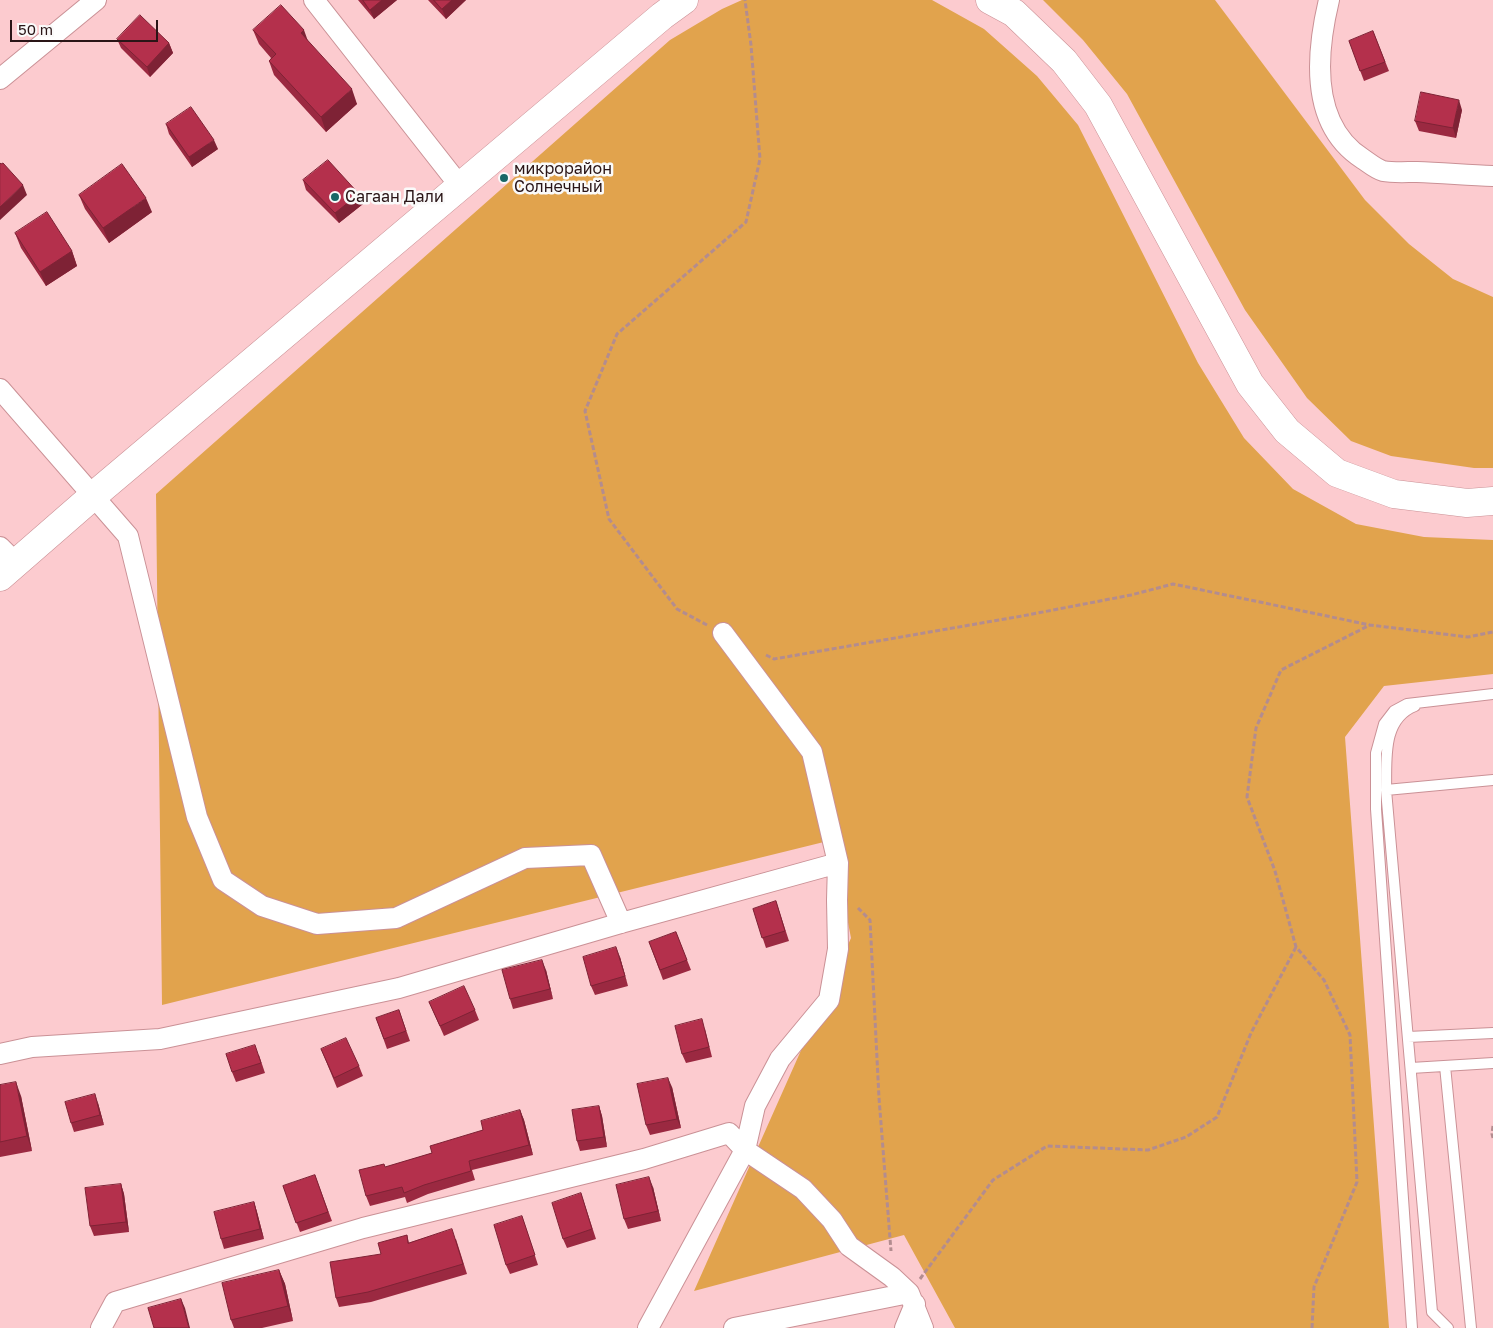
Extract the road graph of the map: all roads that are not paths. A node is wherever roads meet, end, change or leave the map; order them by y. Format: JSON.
{"nodes":[{"id":1,"x":96,"y":0,"type":"edge"},
{"id":2,"x":314,"y":0,"type":"edge"},
{"id":3,"x":684,"y":0,"type":"edge"},
{"id":4,"x":990,"y":0,"type":"edge"},
{"id":5,"x":1329,"y":0,"type":"edge"},
{"id":6,"x":0,"y":79,"type":"edge"},
{"id":7,"x":1493,"y":176,"type":"edge"},
{"id":8,"x":460,"y":186,"type":"junction"},
{"id":9,"x":0,"y":389,"type":"edge"},
{"id":10,"x":93,"y":496,"type":"junction"},
{"id":11,"x":1493,"y":501,"type":"edge"},
{"id":12,"x":5,"y":562,"type":"edge"},
{"id":13,"x":723,"y":633,"type":"road end"},
{"id":14,"x":1493,"y":694,"type":"edge"},
{"id":15,"x":1434,"y":701,"type":"junction"},
{"id":16,"x":1493,"y":780,"type":"edge"},
{"id":17,"x":1386,"y":790,"type":"junction"},
{"id":18,"x":838,"y":863,"type":"junction"},
{"id":19,"x":621,"y":922,"type":"junction"},
{"id":20,"x":1493,"y":1033,"type":"edge"},
{"id":21,"x":1408,"y":1037,"type":"junction"},
{"id":22,"x":0,"y":1054,"type":"edge"},
{"id":23,"x":1493,"y":1063,"type":"edge"},
{"id":24,"x":1445,"y":1066,"type":"junction"},
{"id":25,"x":1411,"y":1068,"type":"junction"},
{"id":26,"x":745,"y":1150,"type":"junction"},
{"id":27,"x":912,"y":1299,"type":"junction"},
{"id":28,"x":101,"y":1328,"type":"edge"},
{"id":29,"x":648,"y":1328,"type":"edge"},
{"id":30,"x":734,"y":1328,"type":"edge"},
{"id":31,"x":905,"y":1328,"type":"edge"},
{"id":32,"x":924,"y":1328,"type":"edge"},
{"id":33,"x":1412,"y":1328,"type":"edge"},
{"id":34,"x":1448,"y":1328,"type":"edge"},
{"id":35,"x":1471,"y":1328,"type":"edge"}],
"edges":[{"from":1,"to":6,"type":"street"},
{"from":2,"to":8,"type":"street"},
{"from":3,"to":8,"type":"main road"},
{"from":4,"to":11,"type":"main road"},
{"from":5,"to":7,"type":"street"},
{"from":8,"to":10,"type":"main road"},
{"from":9,"to":10,"type":"street"},
{"from":10,"to":12,"type":"main road"},
{"from":10,"to":19,"type":"street"},
{"from":13,"to":18,"type":"street"},
{"from":14,"to":15,"type":"lane"},
{"from":15,"to":17,"type":"lane"},
{"from":15,"to":33,"type":"lane"},
{"from":16,"to":17,"type":"lane"},
{"from":17,"to":21,"type":"lane"},
{"from":18,"to":19,"type":"street"},
{"from":18,"to":26,"type":"street"},
{"from":19,"to":22,"type":"street"},
{"from":20,"to":21,"type":"lane"},
{"from":21,"to":25,"type":"lane"},
{"from":23,"to":24,"type":"lane"},
{"from":24,"to":25,"type":"lane"},
{"from":24,"to":35,"type":"lane"},
{"from":25,"to":34,"type":"lane"},
{"from":26,"to":27,"type":"street"},
{"from":26,"to":28,"type":"street"},
{"from":26,"to":29,"type":"street"},
{"from":27,"to":30,"type":"street"},
{"from":27,"to":31,"type":"street"},
{"from":27,"to":32,"type":"street"}]}
